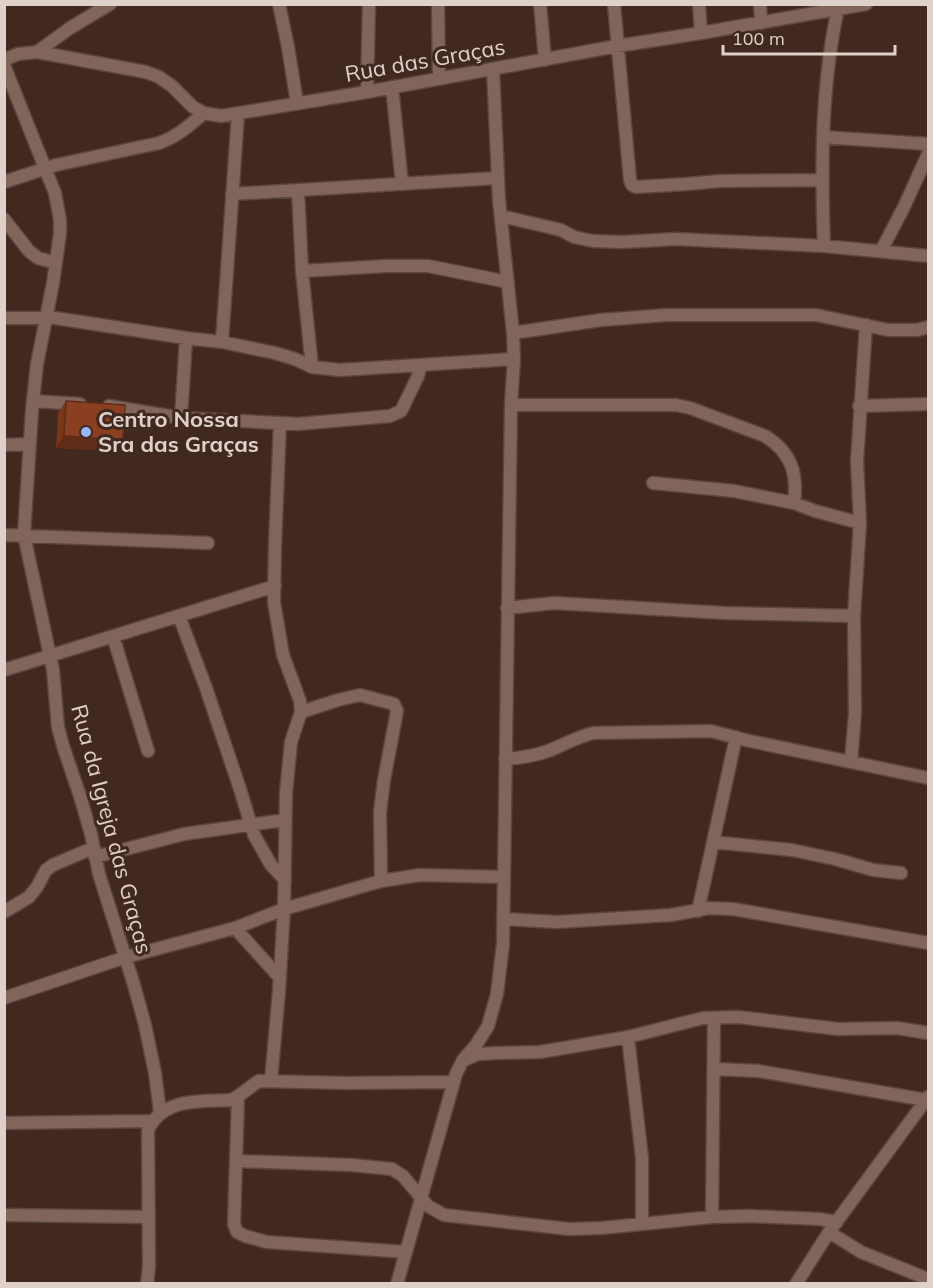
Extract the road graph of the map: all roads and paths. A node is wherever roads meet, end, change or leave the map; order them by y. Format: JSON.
{"nodes":[{"id":1,"x":110,"y":4,"type":"edge"},
{"id":2,"x":279,"y":4,"type":"edge"},
{"id":3,"x":369,"y":4,"type":"edge"},
{"id":4,"x":438,"y":4,"type":"edge"},
{"id":5,"x":540,"y":4,"type":"edge"},
{"id":6,"x":614,"y":4,"type":"edge"},
{"id":7,"x":699,"y":4,"type":"edge"},
{"id":8,"x":760,"y":4,"type":"edge"},
{"id":9,"x":866,"y":4,"type":"edge"},
{"id":10,"x":838,"y":7,"type":"edge"},
{"id":11,"x":761,"y":23,"type":"junction"},
{"id":12,"x":700,"y":33,"type":"junction"},
{"id":13,"x":616,"y":46,"type":"junction"},
{"id":14,"x":37,"y":52,"type":"junction"},
{"id":15,"x":4,"y":60,"type":"edge"},
{"id":16,"x":545,"y":60,"type":"junction"},
{"id":17,"x":4,"y":65,"type":"edge"},
{"id":18,"x":492,"y":69,"type":"junction"},
{"id":19,"x":439,"y":79,"type":"junction"},
{"id":20,"x":392,"y":87,"type":"junction"},
{"id":21,"x":367,"y":92,"type":"junction"},
{"id":22,"x":297,"y":104,"type":"junction"},
{"id":23,"x":204,"y":113,"type":"junction"},
{"id":24,"x":238,"y":114,"type":"junction"},
{"id":25,"x":823,"y":137,"type":"junction"},
{"id":26,"x":928,"y":144,"type":"edge"},
{"id":27,"x":928,"y":154,"type":"edge"},
{"id":28,"x":46,"y":168,"type":"junction"},
{"id":29,"x":498,"y":178,"type":"junction"},
{"id":30,"x":822,"y":180,"type":"junction"},
{"id":31,"x":4,"y":182,"type":"edge"},
{"id":32,"x":402,"y":183,"type":"junction"},
{"id":33,"x":298,"y":190,"type":"junction"},
{"id":34,"x":232,"y":194,"type":"junction"},
{"id":35,"x":501,"y":216,"type":"junction"},
{"id":36,"x":4,"y":219,"type":"edge"},
{"id":37,"x":824,"y":246,"type":"junction"},
{"id":38,"x":881,"y":251,"type":"junction"},
{"id":39,"x":928,"y":256,"type":"edge"},
{"id":40,"x":56,"y":263,"type":"junction"},
{"id":41,"x":302,"y":271,"type":"junction"},
{"id":42,"x":508,"y":282,"type":"junction"},
{"id":43,"x":4,"y":318,"type":"edge"},
{"id":44,"x":46,"y":318,"type":"junction"},
{"id":45,"x":866,"y":325,"type":"junction"},
{"id":46,"x":928,"y":327,"type":"edge"},
{"id":47,"x":513,"y":333,"type":"junction"},
{"id":48,"x":186,"y":338,"type":"junction"},
{"id":49,"x":222,"y":342,"type":"junction"},
{"id":50,"x":513,"y":359,"type":"junction"},
{"id":51,"x":421,"y":365,"type":"junction"},
{"id":52,"x":312,"y":367,"type":"junction"},
{"id":53,"x":33,"y":400,"type":"junction"},
{"id":54,"x":928,"y":404,"type":"edge"},
{"id":55,"x":511,"y":405,"type":"junction"},
{"id":56,"x":859,"y":406,"type":"junction"},
{"id":57,"x":181,"y":418,"type":"junction"},
{"id":58,"x":280,"y":423,"type":"junction"},
{"id":59,"x":30,"y":444,"type":"junction"},
{"id":60,"x":4,"y":445,"type":"edge"},
{"id":61,"x":653,"y":483,"type":"dead end"},
{"id":62,"x":794,"y":503,"type":"junction"},
{"id":63,"x":860,"y":523,"type":"junction"},
{"id":64,"x":4,"y":535,"type":"edge"},
{"id":65,"x":24,"y":535,"type":"junction"},
{"id":66,"x":208,"y":543,"type":"dead end"},
{"id":67,"x":274,"y":586,"type":"junction"},
{"id":68,"x":507,"y":608,"type":"junction"},
{"id":69,"x":179,"y":616,"type":"junction"},
{"id":70,"x":854,"y":616,"type":"junction"},
{"id":71,"x":113,"y":636,"type":"junction"},
{"id":72,"x":50,"y":656,"type":"junction"},
{"id":73,"x":4,"y":670,"type":"edge"},
{"id":74,"x":301,"y":712,"type":"junction"},
{"id":75,"x":736,"y":737,"type":"junction"},
{"id":76,"x":148,"y":751,"type":"dead end"},
{"id":77,"x":505,"y":759,"type":"junction"},
{"id":78,"x":851,"y":762,"type":"junction"},
{"id":79,"x":928,"y":778,"type":"edge"},
{"id":80,"x":285,"y":820,"type":"junction"},
{"id":81,"x":250,"y":824,"type":"junction"},
{"id":82,"x":713,"y":842,"type":"junction"},
{"id":83,"x":94,"y":853,"type":"junction"},
{"id":84,"x":901,"y":873,"type":"dead end"},
{"id":85,"x":504,"y":877,"type":"junction"},
{"id":86,"x":285,"y":880,"type":"junction"},
{"id":87,"x":381,"y":881,"type":"junction"},
{"id":88,"x":284,"y":909,"type":"junction"},
{"id":89,"x":698,"y":911,"type":"junction"},
{"id":90,"x":4,"y":912,"type":"edge"},
{"id":91,"x":503,"y":919,"type":"junction"},
{"id":92,"x":235,"y":928,"type":"junction"},
{"id":93,"x":928,"y":943,"type":"edge"},
{"id":94,"x":126,"y":957,"type":"junction"},
{"id":95,"x":280,"y":978,"type":"junction"},
{"id":96,"x":4,"y":998,"type":"edge"},
{"id":97,"x":714,"y":1017,"type":"junction"},
{"id":98,"x":928,"y":1033,"type":"edge"},
{"id":99,"x":628,"y":1037,"type":"junction"},
{"id":100,"x":463,"y":1060,"type":"junction"},
{"id":101,"x":714,"y":1070,"type":"junction"},
{"id":102,"x":271,"y":1081,"type":"junction"},
{"id":103,"x":454,"y":1082,"type":"junction"},
{"id":104,"x":238,"y":1097,"type":"junction"},
{"id":105,"x":927,"y":1099,"type":"edge"},
{"id":106,"x":156,"y":1117,"type":"junction"},
{"id":107,"x":4,"y":1123,"type":"edge"},
{"id":108,"x":236,"y":1161,"type":"junction"},
{"id":109,"x":421,"y":1199,"type":"junction"},
{"id":110,"x":4,"y":1215,"type":"edge"},
{"id":111,"x":148,"y":1217,"type":"junction"},
{"id":112,"x":712,"y":1217,"type":"junction"},
{"id":113,"x":642,"y":1223,"type":"junction"},
{"id":114,"x":833,"y":1227,"type":"junction"},
{"id":115,"x":406,"y":1252,"type":"junction"},
{"id":116,"x":928,"y":1280,"type":"edge"},
{"id":117,"x":147,"y":1284,"type":"edge"},
{"id":118,"x":397,"y":1284,"type":"edge"},
{"id":119,"x":796,"y":1284,"type":"edge"}],
"edges":[{"from":1,"to":14,"type":"street"},
{"from":2,"to":22,"type":"street"},
{"from":3,"to":21,"type":"street"},
{"from":4,"to":19,"type":"street"},
{"from":5,"to":16,"type":"street"},
{"from":6,"to":13,"type":"street"},
{"from":7,"to":12,"type":"street"},
{"from":8,"to":11,"type":"street"},
{"from":9,"to":10,"type":"street","name":"Rua das Graças"},
{"from":10,"to":11,"type":"street","name":"Rua das Graças"},
{"from":10,"to":25,"type":"street"},
{"from":11,"to":12,"type":"street","name":"Rua das Graças"},
{"from":12,"to":13,"type":"street","name":"Rua das Graças"},
{"from":13,"to":16,"type":"street","name":"Rua das Graças"},
{"from":13,"to":30,"type":"street"},
{"from":14,"to":15,"type":"street"},
{"from":14,"to":23,"type":"street"},
{"from":16,"to":18,"type":"street","name":"Rua das Graças"},
{"from":17,"to":28,"type":"street","name":"Rua da Igreja das Graças"},
{"from":18,"to":19,"type":"street","name":"Rua das Graças"},
{"from":18,"to":29,"type":"street"},
{"from":19,"to":20,"type":"street","name":"Rua das Graças"},
{"from":20,"to":21,"type":"street","name":"Rua das Graças"},
{"from":20,"to":32,"type":"street"},
{"from":21,"to":22,"type":"street","name":"Rua das Graças"},
{"from":22,"to":24,"type":"street","name":"Rua das Graças"},
{"from":23,"to":24,"type":"street","name":"Rua das Graças"},
{"from":23,"to":28,"type":"street"},
{"from":24,"to":34,"type":"street"},
{"from":25,"to":26,"type":"street"},
{"from":25,"to":30,"type":"street"},
{"from":27,"to":38,"type":"street"},
{"from":28,"to":31,"type":"street"},
{"from":28,"to":40,"type":"street","name":"Rua da Igreja das Graças"},
{"from":29,"to":32,"type":"street"},
{"from":29,"to":35,"type":"street"},
{"from":30,"to":37,"type":"street"},
{"from":32,"to":33,"type":"street"},
{"from":33,"to":34,"type":"street"},
{"from":33,"to":41,"type":"street"},
{"from":34,"to":49,"type":"street"},
{"from":35,"to":37,"type":"street"},
{"from":35,"to":42,"type":"street"},
{"from":36,"to":40,"type":"street"},
{"from":37,"to":38,"type":"street"},
{"from":38,"to":39,"type":"street"},
{"from":40,"to":44,"type":"street","name":"Rua da Igreja das Graças"},
{"from":41,"to":42,"type":"street"},
{"from":41,"to":52,"type":"street"},
{"from":42,"to":47,"type":"street"},
{"from":43,"to":44,"type":"street"},
{"from":44,"to":48,"type":"street"},
{"from":44,"to":53,"type":"street","name":"Rua da Igreja das Graças"},
{"from":45,"to":46,"type":"street"},
{"from":45,"to":47,"type":"street"},
{"from":45,"to":56,"type":"street"},
{"from":47,"to":50,"type":"street"},
{"from":48,"to":49,"type":"street"},
{"from":48,"to":57,"type":"street"},
{"from":49,"to":52,"type":"street"},
{"from":50,"to":51,"type":"street"},
{"from":50,"to":55,"type":"street"},
{"from":51,"to":52,"type":"street"},
{"from":51,"to":58,"type":"street"},
{"from":53,"to":57,"type":"street"},
{"from":53,"to":59,"type":"street","name":"Rua da Igreja das Graças"},
{"from":54,"to":56,"type":"street"},
{"from":55,"to":62,"type":"street"},
{"from":55,"to":68,"type":"street"},
{"from":56,"to":63,"type":"street"},
{"from":57,"to":58,"type":"street"},
{"from":58,"to":67,"type":"street"},
{"from":59,"to":60,"type":"street"},
{"from":59,"to":65,"type":"street","name":"Rua da Igreja das Graças"},
{"from":61,"to":62,"type":"street"},
{"from":62,"to":63,"type":"street"},
{"from":63,"to":70,"type":"street"},
{"from":64,"to":65,"type":"street"},
{"from":65,"to":66,"type":"street"},
{"from":65,"to":72,"type":"street","name":"Rua da Igreja das Graças"},
{"from":67,"to":69,"type":"street"},
{"from":67,"to":74,"type":"street"},
{"from":68,"to":70,"type":"street"},
{"from":68,"to":77,"type":"street"},
{"from":69,"to":71,"type":"street"},
{"from":69,"to":81,"type":"street"},
{"from":70,"to":78,"type":"street"},
{"from":71,"to":72,"type":"street"},
{"from":71,"to":76,"type":"street"},
{"from":72,"to":73,"type":"street"},
{"from":72,"to":83,"type":"street","name":"Rua da Igreja das Graças"},
{"from":74,"to":80,"type":"street"},
{"from":74,"to":87,"type":"street"},
{"from":75,"to":77,"type":"street"},
{"from":75,"to":78,"type":"street"},
{"from":75,"to":82,"type":"street"},
{"from":77,"to":85,"type":"street"},
{"from":78,"to":79,"type":"street"},
{"from":80,"to":81,"type":"street"},
{"from":80,"to":86,"type":"street"},
{"from":81,"to":83,"type":"street"},
{"from":81,"to":86,"type":"street"},
{"from":82,"to":84,"type":"street"},
{"from":82,"to":89,"type":"street"},
{"from":83,"to":90,"type":"street"},
{"from":83,"to":94,"type":"street","name":"Rua da Igreja das Graças"},
{"from":85,"to":87,"type":"street"},
{"from":85,"to":91,"type":"street"},
{"from":86,"to":88,"type":"street"},
{"from":87,"to":88,"type":"street"},
{"from":88,"to":92,"type":"street"},
{"from":88,"to":95,"type":"street"},
{"from":89,"to":91,"type":"street"},
{"from":89,"to":93,"type":"street"},
{"from":91,"to":100,"type":"street"},
{"from":92,"to":94,"type":"street"},
{"from":92,"to":95,"type":"street"},
{"from":94,"to":96,"type":"street"},
{"from":94,"to":106,"type":"street","name":"Rua da Igreja das Graças"},
{"from":95,"to":102,"type":"street"},
{"from":97,"to":98,"type":"street"},
{"from":97,"to":99,"type":"street"},
{"from":97,"to":101,"type":"street"},
{"from":99,"to":100,"type":"street"},
{"from":99,"to":113,"type":"street"},
{"from":100,"to":103,"type":"street"},
{"from":101,"to":105,"type":"street"},
{"from":101,"to":112,"type":"street"},
{"from":102,"to":103,"type":"street"},
{"from":102,"to":104,"type":"street"},
{"from":103,"to":109,"type":"street"},
{"from":104,"to":106,"type":"street"},
{"from":104,"to":108,"type":"street"},
{"from":105,"to":114,"type":"street"},
{"from":106,"to":107,"type":"street"},
{"from":106,"to":111,"type":"street","name":"Rua da Igreja das Graças"},
{"from":108,"to":109,"type":"street"},
{"from":108,"to":115,"type":"street"},
{"from":109,"to":113,"type":"street"},
{"from":109,"to":115,"type":"street"},
{"from":110,"to":111,"type":"street"},
{"from":111,"to":117,"type":"street","name":"Rua da Igreja das Graças"},
{"from":112,"to":113,"type":"street"},
{"from":112,"to":114,"type":"street"},
{"from":114,"to":116,"type":"street"},
{"from":114,"to":119,"type":"street"},
{"from":115,"to":118,"type":"street"}]}
